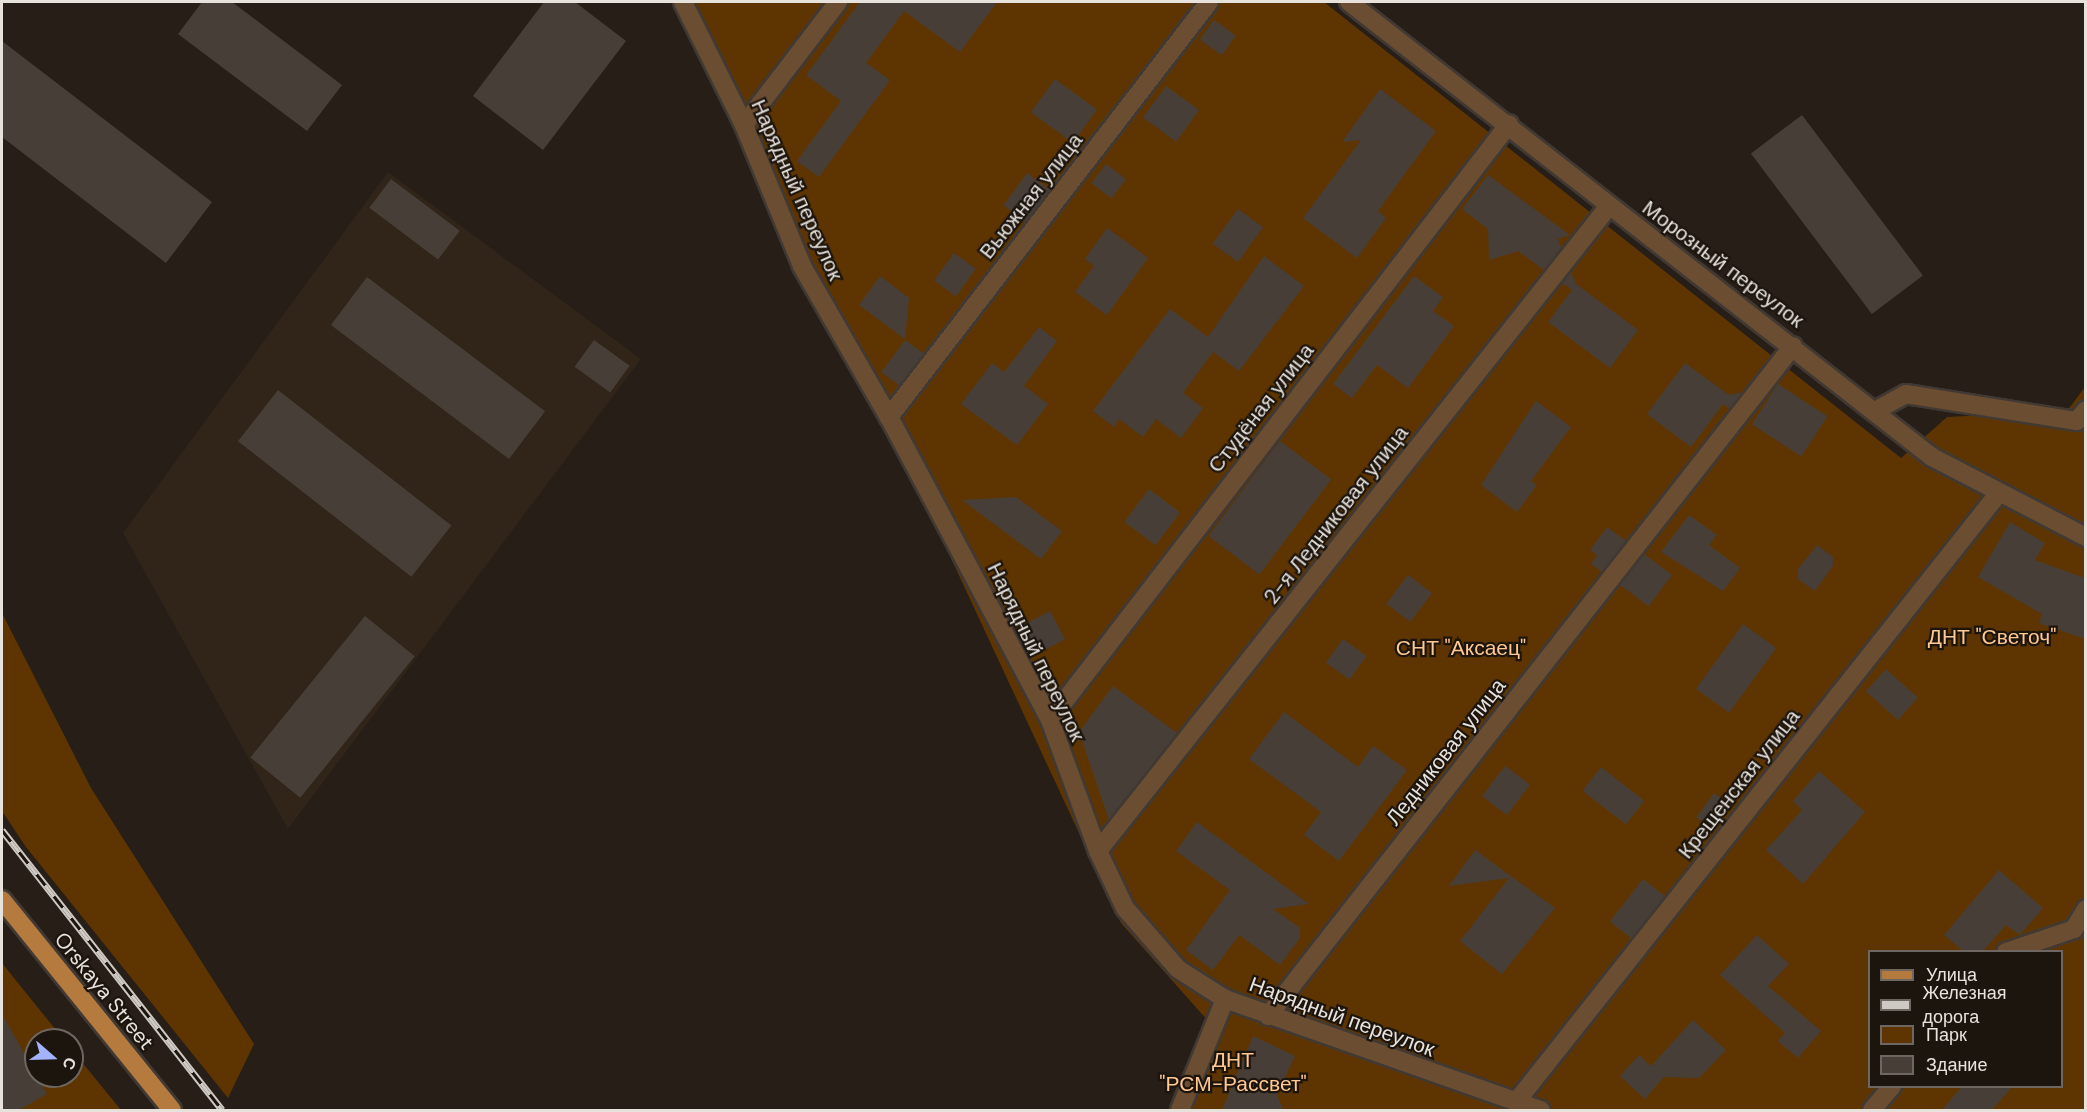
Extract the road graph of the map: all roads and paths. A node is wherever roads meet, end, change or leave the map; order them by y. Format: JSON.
{"nodes":[{"id":1,"x":683,"y":2,"type":"edge"},
{"id":2,"x":838,"y":2,"type":"edge"},
{"id":3,"x":1209,"y":2,"type":"edge"},
{"id":4,"x":1349,"y":2,"type":"edge"},
{"id":5,"x":1509,"y":124,"type":"junction"},
{"id":6,"x":744,"y":125,"type":"junction"},
{"id":7,"x":1609,"y":206,"type":"junction"},
{"id":8,"x":1793,"y":346,"type":"junction"},
{"id":9,"x":2085,"y":410,"type":"edge"},
{"id":10,"x":1875,"y":411,"type":"junction"},
{"id":11,"x":889,"y":417,"type":"junction"},
{"id":12,"x":1998,"y":494,"type":"junction"},
{"id":13,"x":2085,"y":537,"type":"edge"},
{"id":14,"x":1050,"y":720,"type":"junction"},
{"id":15,"x":1098,"y":851,"type":"junction"},
{"id":16,"x":2,"y":900,"type":"edge"},
{"id":17,"x":2085,"y":909,"type":"edge"},
{"id":18,"x":2009,"y":950,"type":"edge"},
{"id":19,"x":1225,"y":999,"type":"junction"},
{"id":20,"x":1268,"y":1016,"type":"junction"},
{"id":21,"x":1890,"y":1088,"type":"edge"},
{"id":22,"x":1516,"y":1102,"type":"junction"},
{"id":23,"x":172,"y":1110,"type":"edge"},
{"id":24,"x":1180,"y":1110,"type":"edge"},
{"id":25,"x":1541,"y":1110,"type":"edge"},
{"id":26,"x":1872,"y":1110,"type":"edge"}],
"edges":[{"from":1,"to":6,"type":"street","name":"Нарядный переулок"},
{"from":2,"to":6,"type":"street"},
{"from":3,"to":11,"type":"street","name":"Вьюжная улица"},
{"from":4,"to":5,"type":"street","name":"Морозный переулок"},
{"from":5,"to":7,"type":"street","name":"Морозный переулок"},
{"from":5,"to":14,"type":"street","name":"Студёная улица"},
{"from":6,"to":11,"type":"street","name":"Нарядный переулок"},
{"from":7,"to":8,"type":"street","name":"Морозный переулок"},
{"from":7,"to":15,"type":"street","name":"2-я Ледниковая улица"},
{"from":8,"to":10,"type":"street","name":"Морозный переулок"},
{"from":8,"to":20,"type":"street","name":"Ледниковая улица"},
{"from":9,"to":10,"type":"street"},
{"from":10,"to":12,"type":"street","name":"Морозный переулок"},
{"from":11,"to":14,"type":"street","name":"Нарядный переулок"},
{"from":12,"to":13,"type":"street","name":"Морозный переулок"},
{"from":12,"to":22,"type":"street","name":"Крещенская улица"},
{"from":14,"to":15,"type":"street","name":"Нарядный переулок"},
{"from":15,"to":19,"type":"street","name":"Нарядный переулок"},
{"from":16,"to":23,"type":"main road","name":"Orskaya Street"},
{"from":17,"to":18,"type":"street"},
{"from":19,"to":20,"type":"street","name":"Нарядный переулок"},
{"from":19,"to":24,"type":"street"},
{"from":20,"to":22,"type":"street","name":"Нарядный переулок"},
{"from":21,"to":26,"type":"street"},
{"from":22,"to":25,"type":"street","name":"Нарядный переулок"}]}
